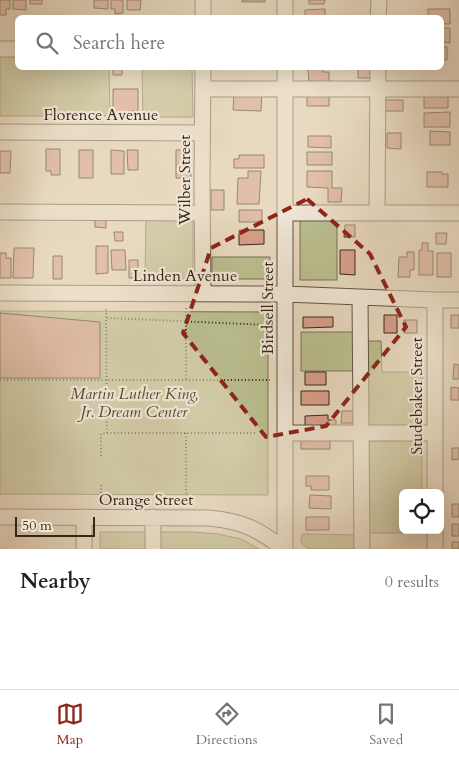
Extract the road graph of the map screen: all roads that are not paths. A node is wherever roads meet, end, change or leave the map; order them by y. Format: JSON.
{"nodes":[{"id":1,"x":203,"y":0,"type":"edge"},
{"id":2,"x":285,"y":0,"type":"edge"},
{"id":3,"x":379,"y":0,"type":"edge"},
{"id":4,"x":203,"y":15,"type":"edge"},
{"id":5,"x":285,"y":15,"type":"edge"},
{"id":6,"x":378,"y":15,"type":"edge"},
{"id":7,"x":15,"y":48,"type":"edge"},
{"id":8,"x":0,"y":49,"type":"edge"},
{"id":9,"x":203,"y":70,"type":"edge"},
{"id":10,"x":285,"y":70,"type":"edge"},
{"id":11,"x":378,"y":70,"type":"edge"},
{"id":12,"x":203,"y":89,"type":"junction"},
{"id":13,"x":378,"y":89,"type":"junction"},
{"id":14,"x":459,"y":89,"type":"edge"},
{"id":15,"x":285,"y":90,"type":"junction"},
{"id":16,"x":0,"y":132,"type":"edge"},
{"id":17,"x":202,"y":133,"type":"junction"},
{"id":18,"x":0,"y":212,"type":"edge"},
{"id":19,"x":377,"y":212,"type":"junction"},
{"id":20,"x":286,"y":213,"type":"junction"},
{"id":21,"x":459,"y":213,"type":"edge"},
{"id":22,"x":202,"y":214,"type":"junction"},
{"id":23,"x":0,"y":293,"type":"edge"},
{"id":24,"x":203,"y":293,"type":"junction"},
{"id":25,"x":285,"y":294,"type":"junction"},
{"id":26,"x":360,"y":297,"type":"junction"},
{"id":27,"x":435,"y":300,"type":"junction"},
{"id":28,"x":459,"y":300,"type":"edge"},
{"id":29,"x":285,"y":433,"type":"junction"},
{"id":30,"x":362,"y":433,"type":"junction"},
{"id":31,"x":435,"y":433,"type":"junction"},
{"id":32,"x":435,"y":489,"type":"edge"},
{"id":33,"x":0,"y":517,"type":"edge"},
{"id":34,"x":84,"y":517,"type":"junction"},
{"id":35,"x":153,"y":518,"type":"junction"},
{"id":36,"x":435,"y":534,"type":"edge"},
{"id":37,"x":84,"y":549,"type":"edge"},
{"id":38,"x":153,"y":549,"type":"edge"},
{"id":39,"x":284,"y":549,"type":"edge"},
{"id":40,"x":362,"y":549,"type":"edge"},
{"id":41,"x":435,"y":549,"type":"edge"}],
"edges":[{"from":1,"to":4,"type":"street"},
{"from":2,"to":5,"type":"street"},
{"from":3,"to":6,"type":"street"},
{"from":7,"to":8,"type":"street"},
{"from":9,"to":12,"type":"street","name":"Wilber Street"},
{"from":10,"to":15,"type":"street","name":"Birdsell Street"},
{"from":11,"to":13,"type":"street"},
{"from":12,"to":15,"type":"street"},
{"from":12,"to":17,"type":"street","name":"Wilber Street"},
{"from":13,"to":14,"type":"street"},
{"from":13,"to":15,"type":"street"},
{"from":13,"to":19,"type":"street"},
{"from":15,"to":20,"type":"street","name":"Birdsell Street"},
{"from":16,"to":17,"type":"street","name":"Florence Avenue"},
{"from":17,"to":22,"type":"street","name":"Wilber Street"},
{"from":18,"to":22,"type":"street"},
{"from":19,"to":20,"type":"street"},
{"from":19,"to":21,"type":"street"},
{"from":20,"to":25,"type":"street","name":"Birdsell Street"},
{"from":22,"to":24,"type":"street","name":"Wilber Street"},
{"from":23,"to":24,"type":"street","name":"Linden Avenue"},
{"from":24,"to":25,"type":"street","name":"Linden Avenue"},
{"from":25,"to":26,"type":"street","name":"Linden Avenue"},
{"from":25,"to":29,"type":"street","name":"Birdsell Street"},
{"from":26,"to":27,"type":"street","name":"Linden Avenue"},
{"from":26,"to":30,"type":"street"},
{"from":27,"to":28,"type":"street","name":"Linden Avenue"},
{"from":27,"to":31,"type":"street","name":"Studebaker Street"},
{"from":29,"to":30,"type":"street"},
{"from":29,"to":39,"type":"street","name":"Birdsell Street"},
{"from":30,"to":31,"type":"street"},
{"from":30,"to":40,"type":"street"},
{"from":31,"to":32,"type":"street","name":"Studebaker Street"},
{"from":33,"to":34,"type":"street","name":"Orange Street"},
{"from":34,"to":35,"type":"street","name":"Orange Street"},
{"from":34,"to":37,"type":"street"},
{"from":35,"to":38,"type":"street"},
{"from":35,"to":39,"type":"street","name":"Orange Street"},
{"from":36,"to":41,"type":"street"}]}
